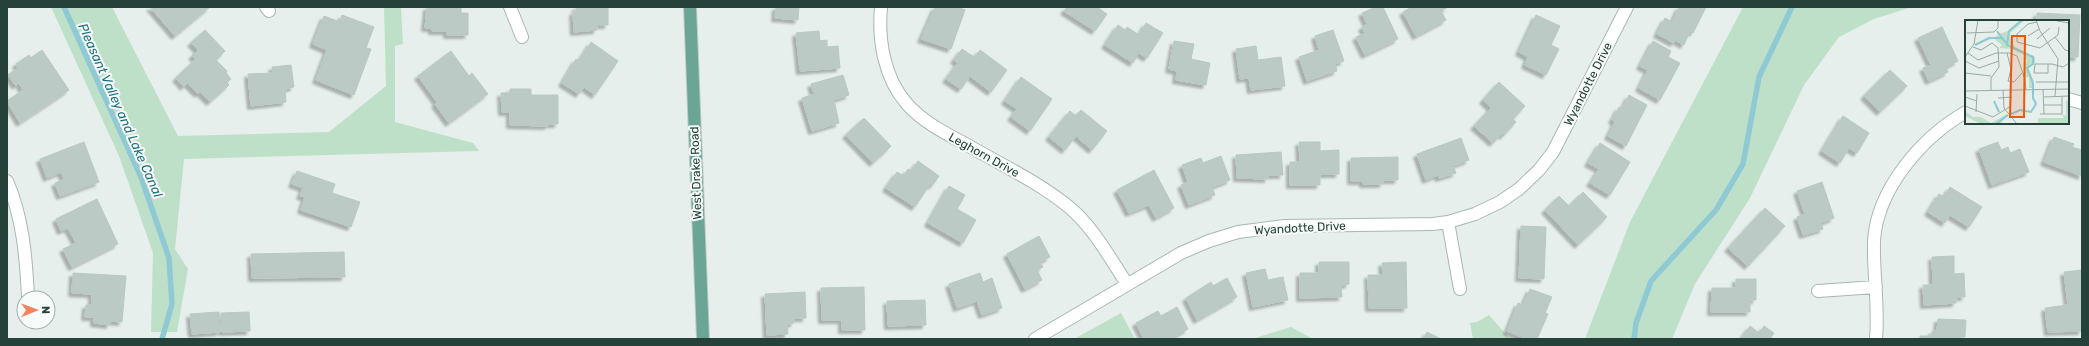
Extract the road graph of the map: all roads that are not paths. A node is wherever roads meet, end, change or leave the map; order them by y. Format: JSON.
{"nodes":[{"id":1,"x":510,"y":7,"type":"edge"},
{"id":2,"x":690,"y":7,"type":"edge"},
{"id":3,"x":881,"y":7,"type":"edge"},
{"id":4,"x":1627,"y":7,"type":"edge"},
{"id":5,"x":522,"y":37,"type":"dead end"},
{"id":6,"x":2069,"y":99,"type":"edge"},
{"id":7,"x":2082,"y":103,"type":"edge"},
{"id":8,"x":1965,"y":113,"type":"edge"},
{"id":9,"x":7,"y":181,"type":"edge"},
{"id":10,"x":1448,"y":222,"type":"junction"},
{"id":11,"x":1128,"y":284,"type":"junction"},
{"id":12,"x":1876,"y":287,"type":"junction"},
{"id":13,"x":1460,"y":289,"type":"dead end"},
{"id":14,"x":28,"y":290,"type":"edge"},
{"id":15,"x":1818,"y":291,"type":"dead end"},
{"id":16,"x":703,"y":339,"type":"edge"},
{"id":17,"x":1035,"y":339,"type":"edge"},
{"id":18,"x":1876,"y":339,"type":"edge"}],
"edges":[{"from":1,"to":5,"type":"street"},
{"from":2,"to":16,"type":"main road","name":"West Drake Road"},
{"from":3,"to":11,"type":"street","name":"Leghorn Drive"},
{"from":4,"to":10,"type":"street","name":"Wyandotte Drive"},
{"from":6,"to":7,"type":"street"},
{"from":8,"to":12,"type":"street"},
{"from":9,"to":14,"type":"street"},
{"from":10,"to":11,"type":"street","name":"Wyandotte Drive"},
{"from":10,"to":13,"type":"street"},
{"from":11,"to":17,"type":"street","name":"Wyandotte Drive"},
{"from":12,"to":15,"type":"street"},
{"from":12,"to":18,"type":"street"}]}
